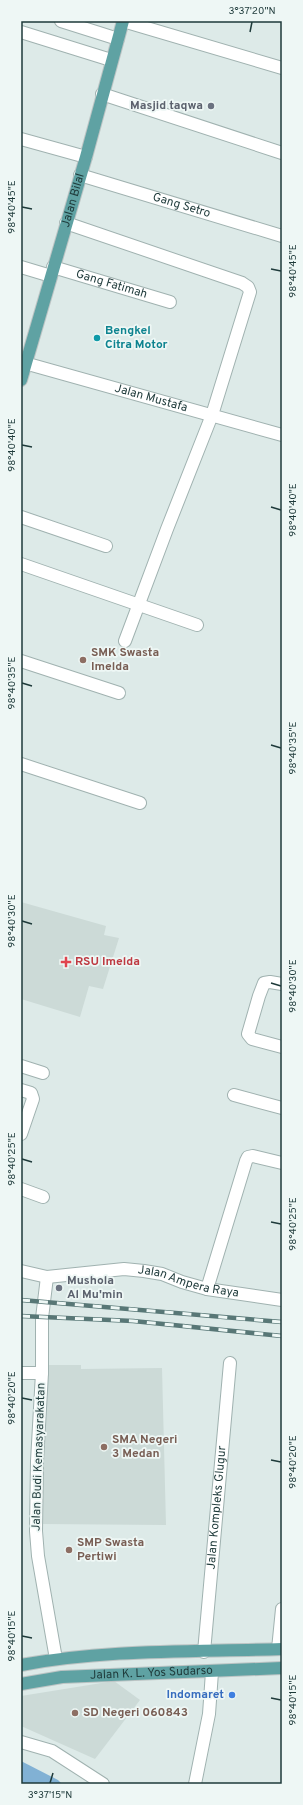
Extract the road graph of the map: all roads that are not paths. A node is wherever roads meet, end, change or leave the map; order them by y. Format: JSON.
{"nodes":[{"id":1,"x":61,"y":21,"type":"edge"},
{"id":2,"x":123,"y":21,"type":"edge"},
{"id":3,"x":21,"y":32,"type":"edge"},
{"id":4,"x":118,"y":39,"type":"junction"},
{"id":5,"x":112,"y":60,"type":"junction"},
{"id":6,"x":282,"y":68,"type":"edge"},
{"id":7,"x":102,"y":94,"type":"junction"},
{"id":8,"x":21,"y":140,"type":"edge"},
{"id":9,"x":282,"y":153,"type":"edge"},
{"id":10,"x":86,"y":157,"type":"junction"},
{"id":11,"x":80,"y":175,"type":"junction"},
{"id":12,"x":66,"y":223,"type":"junction"},
{"id":13,"x":282,"y":236,"type":"edge"},
{"id":14,"x":21,"y":267,"type":"edge"},
{"id":15,"x":52,"y":271,"type":"junction"},
{"id":16,"x":170,"y":302,"type":"dead end"},
{"id":17,"x":23,"y":362,"type":"edge"},
{"id":18,"x":21,"y":380,"type":"edge"},
{"id":19,"x":212,"y":415,"type":"junction"},
{"id":20,"x":282,"y":435,"type":"edge"},
{"id":21,"x":21,"y":517,"type":"edge"},
{"id":22,"x":106,"y":546,"type":"dead end"},
{"id":23,"x":21,"y":564,"type":"edge"},
{"id":24,"x":139,"y":606,"type":"junction"},
{"id":25,"x":197,"y":625,"type":"dead end"},
{"id":26,"x":125,"y":642,"type":"dead end"},
{"id":27,"x":21,"y":661,"type":"edge"},
{"id":28,"x":119,"y":693,"type":"dead end"},
{"id":29,"x":21,"y":764,"type":"edge"},
{"id":30,"x":140,"y":803,"type":"dead end"},
{"id":31,"x":282,"y":984,"type":"edge"},
{"id":32,"x":282,"y":1047,"type":"edge"},
{"id":33,"x":21,"y":1066,"type":"edge"},
{"id":34,"x":43,"y":1073,"type":"dead end"},
{"id":35,"x":21,"y":1090,"type":"edge"},
{"id":36,"x":234,"y":1095,"type":"dead end"},
{"id":37,"x":282,"y":1108,"type":"edge"},
{"id":38,"x":21,"y":1134,"type":"edge"},
{"id":39,"x":282,"y":1163,"type":"edge"},
{"id":40,"x":21,"y":1189,"type":"edge"},
{"id":41,"x":43,"y":1197,"type":"dead end"},
{"id":42,"x":21,"y":1271,"type":"edge"},
{"id":43,"x":47,"y":1277,"type":"junction"},
{"id":44,"x":207,"y":1289,"type":"junction"},
{"id":45,"x":282,"y":1300,"type":"edge"},
{"id":46,"x":230,"y":1363,"type":"dead end"},
{"id":47,"x":21,"y":1373,"type":"edge"},
{"id":48,"x":42,"y":1373,"type":"junction"},
{"id":49,"x":282,"y":1609,"type":"edge"},
{"id":50,"x":280,"y":1649,"type":"edge"},
{"id":51,"x":208,"y":1652,"type":"junction"},
{"id":52,"x":56,"y":1659,"type":"junction"},
{"id":53,"x":21,"y":1665,"type":"edge"},
{"id":54,"x":282,"y":1668,"type":"edge"},
{"id":55,"x":208,"y":1672,"type":"junction"},
{"id":56,"x":21,"y":1684,"type":"edge"},
{"id":57,"x":21,"y":1742,"type":"edge"},
{"id":58,"x":103,"y":1784,"type":"edge"},
{"id":59,"x":194,"y":1784,"type":"edge"}],
"edges":[{"from":1,"to":4,"type":"street"},
{"from":2,"to":4,"type":"main road","name":"Jalan Bilal"},
{"from":2,"to":6,"type":"street"},
{"from":3,"to":5,"type":"street"},
{"from":4,"to":5,"type":"main road","name":"Jalan Bilal"},
{"from":5,"to":7,"type":"main road","name":"Jalan Bilal"},
{"from":7,"to":9,"type":"street"},
{"from":7,"to":10,"type":"main road","name":"Jalan Bilal"},
{"from":8,"to":10,"type":"street"},
{"from":10,"to":11,"type":"main road","name":"Jalan Bilal"},
{"from":11,"to":12,"type":"main road","name":"Jalan Bilal"},
{"from":11,"to":13,"type":"street","name":"Gang Setro"},
{"from":12,"to":15,"type":"main road","name":"Jalan Bilal"},
{"from":12,"to":19,"type":"street"},
{"from":14,"to":15,"type":"street","name":"Gang Fatimah"},
{"from":15,"to":16,"type":"street","name":"Gang Fatimah"},
{"from":15,"to":17,"type":"main road","name":"Jalan Bilal"},
{"from":17,"to":18,"type":"main road","name":"Jalan Bilal"},
{"from":17,"to":19,"type":"street","name":"Jalan Mustafa"},
{"from":19,"to":20,"type":"street","name":"Jalan Mustafa"},
{"from":19,"to":24,"type":"street"},
{"from":21,"to":22,"type":"street"},
{"from":23,"to":24,"type":"street"},
{"from":24,"to":25,"type":"street"},
{"from":24,"to":26,"type":"street"},
{"from":27,"to":28,"type":"street"},
{"from":29,"to":30,"type":"street"},
{"from":31,"to":32,"type":"street"},
{"from":33,"to":34,"type":"street"},
{"from":35,"to":38,"type":"street"},
{"from":36,"to":37,"type":"street"},
{"from":39,"to":44,"type":"street"},
{"from":40,"to":41,"type":"street"},
{"from":42,"to":43,"type":"street","name":"Jalan Ampera Raya"},
{"from":43,"to":44,"type":"street","name":"Jalan Ampera Raya"},
{"from":43,"to":48,"type":"street","name":"Jalan Budi Kemasyarakatan"},
{"from":44,"to":45,"type":"street","name":"Jalan Ampera Raya"},
{"from":46,"to":51,"type":"street","name":"Jalan Kompleks Glugur"},
{"from":47,"to":48,"type":"street"},
{"from":48,"to":52,"type":"street","name":"Jalan Budi Kemasyarakatan"},
{"from":49,"to":50,"type":"street"},
{"from":50,"to":51,"type":"main road","name":"Jalan K. L. Yos Sudarso"},
{"from":51,"to":52,"type":"main road","name":"Jalan K. L. Yos Sudarso"},
{"from":51,"to":55,"type":"main road"},
{"from":52,"to":53,"type":"main road","name":"Jalan K. L. Yos Sudarso"},
{"from":54,"to":55,"type":"main road","name":"Jalan K. L. Yos Sudarso"},
{"from":55,"to":56,"type":"main road","name":"Jalan K. L. Yos Sudarso"},
{"from":55,"to":59,"type":"street"},
{"from":57,"to":58,"type":"street"}]}
